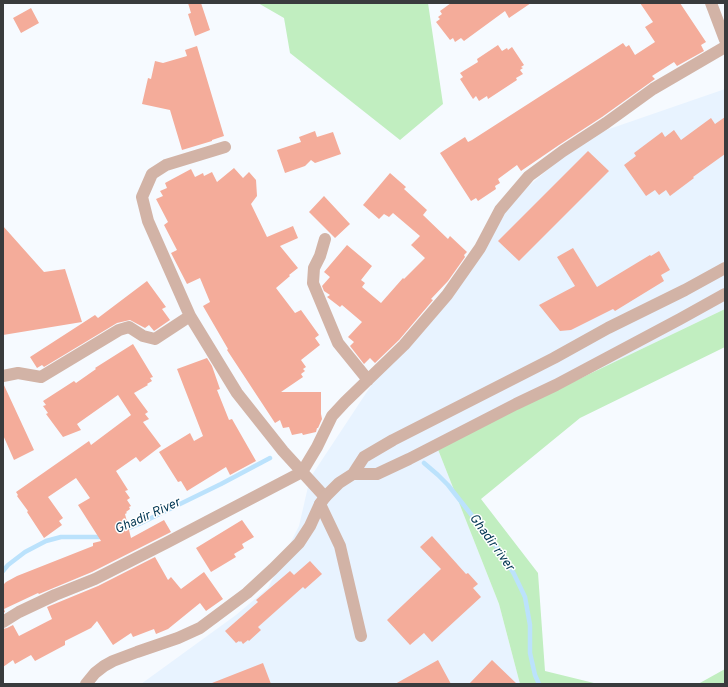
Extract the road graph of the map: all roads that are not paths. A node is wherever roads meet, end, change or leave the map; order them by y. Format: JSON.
{"nodes":[{"id":1,"x":711,"y":3,"type":"edge"},
{"id":2,"x":725,"y":40,"type":"edge"},
{"id":3,"x":725,"y":47,"type":"edge"},
{"id":4,"x":225,"y":148,"type":"dead end"},
{"id":5,"x":325,"y":239,"type":"dead end"},
{"id":6,"x":725,"y":268,"type":"edge"},
{"id":7,"x":725,"y":294,"type":"edge"},
{"id":8,"x":190,"y":316,"type":"junction"},
{"id":9,"x":3,"y":376,"type":"edge"},
{"id":10,"x":368,"y":380,"type":"junction"},
{"id":11,"x":302,"y":472,"type":"junction"},
{"id":12,"x":353,"y":474,"type":"junction"},
{"id":13,"x":322,"y":500,"type":"junction"},
{"id":14,"x":3,"y":622,"type":"edge"},
{"id":15,"x":361,"y":636,"type":"dead end"},
{"id":16,"x":86,"y":684,"type":"edge"}],
"edges":[{"from":1,"to":2,"type":"street"},
{"from":3,"to":10,"type":"street"},
{"from":4,"to":8,"type":"street"},
{"from":5,"to":10,"type":"street"},
{"from":6,"to":12,"type":"street"},
{"from":7,"to":12,"type":"street"},
{"from":8,"to":9,"type":"street"},
{"from":8,"to":11,"type":"street"},
{"from":10,"to":11,"type":"street"},
{"from":11,"to":13,"type":"street"},
{"from":11,"to":14,"type":"street"},
{"from":12,"to":13,"type":"street"},
{"from":13,"to":15,"type":"street"},
{"from":13,"to":16,"type":"street"}]}
